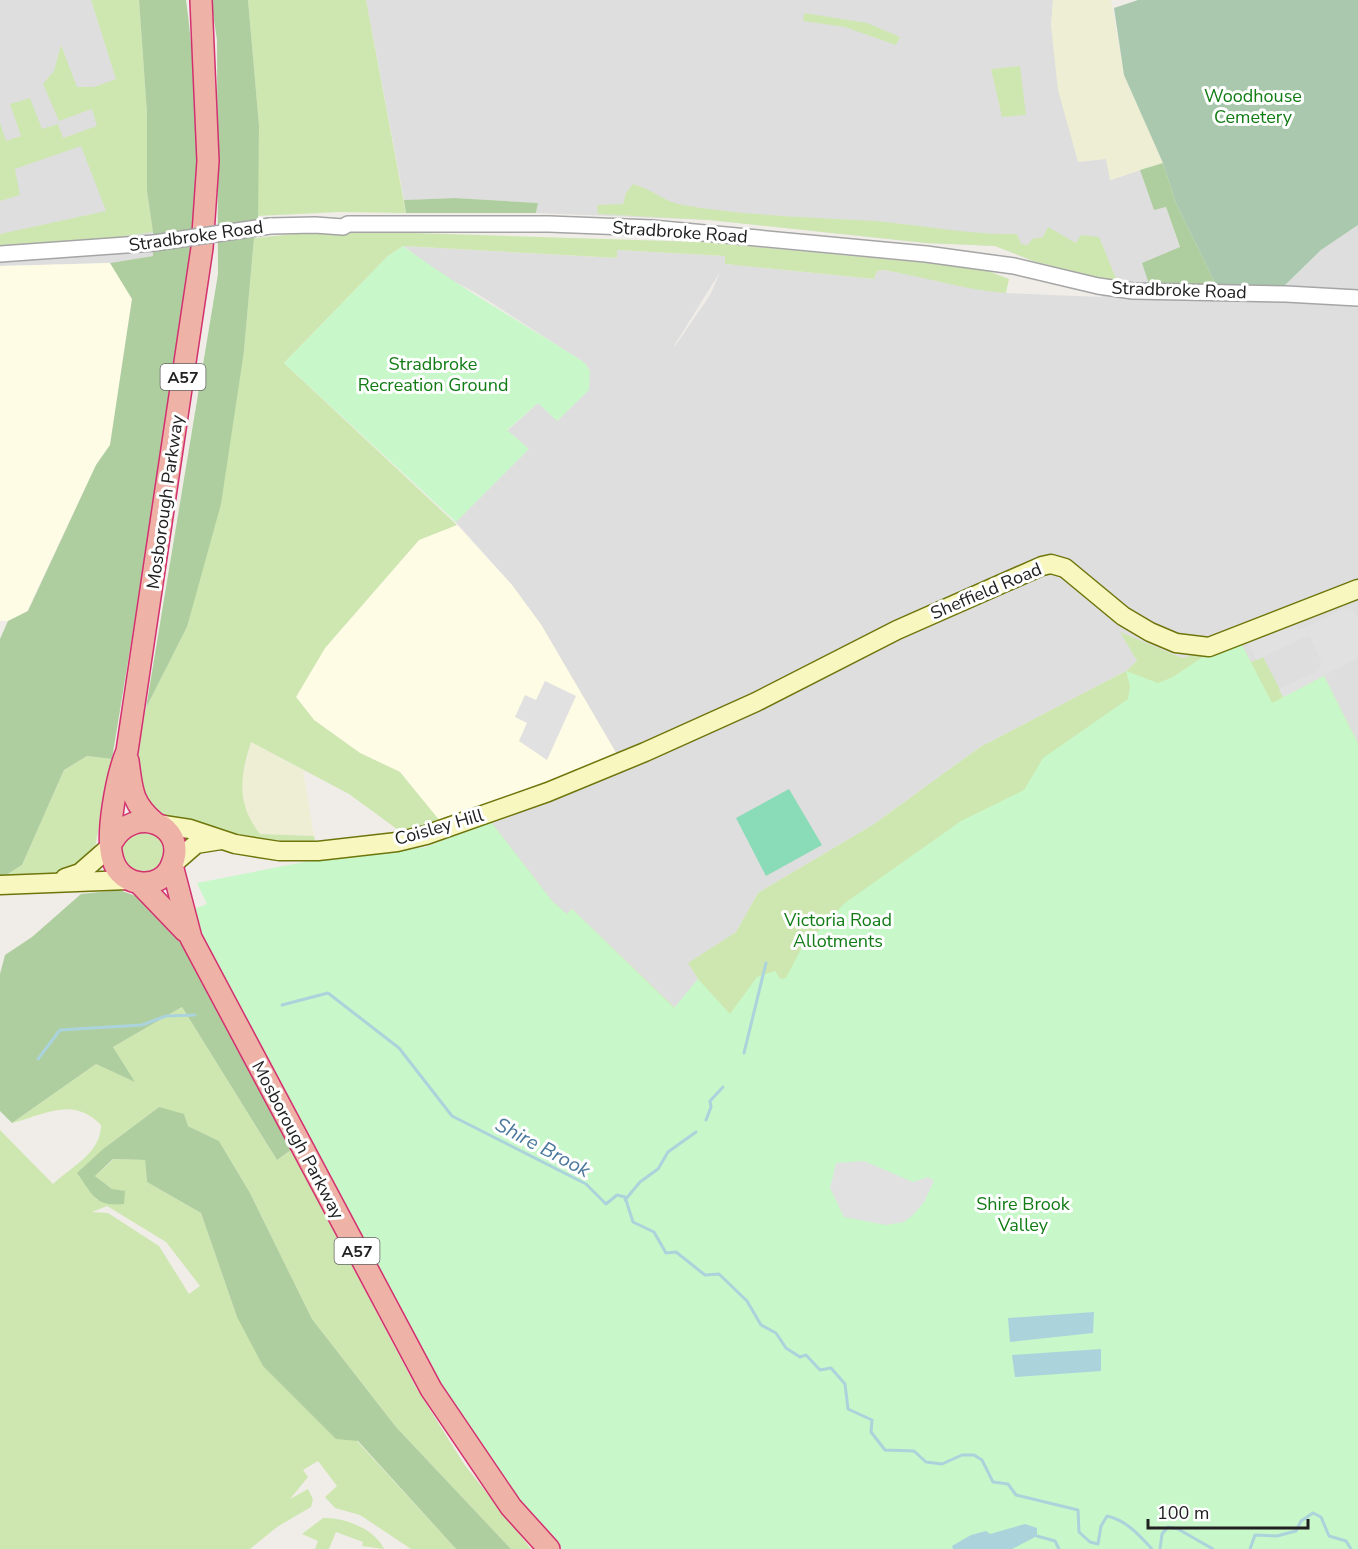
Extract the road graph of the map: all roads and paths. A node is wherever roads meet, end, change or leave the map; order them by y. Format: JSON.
{"nodes":[{"id":1,"x":201,"y":0,"type":"edge"},
{"id":2,"x":0,"y":254,"type":"edge"},
{"id":3,"x":1358,"y":298,"type":"edge"},
{"id":4,"x":1358,"y":589,"type":"edge"},
{"id":5,"x":127,"y":752,"type":"junction"},
{"id":6,"x":645,"y":752,"type":"joint"},
{"id":7,"x":156,"y":823,"type":"junction"},
{"id":8,"x":223,"y":840,"type":"junction"},
{"id":9,"x":112,"y":844,"type":"junction"},
{"id":10,"x":172,"y":865,"type":"junction"},
{"id":11,"x":55,"y":882,"type":"junction"},
{"id":12,"x":134,"y":882,"type":"junction"},
{"id":13,"x":0,"y":885,"type":"edge"},
{"id":14,"x":190,"y":938,"type":"junction"},
{"id":15,"x":549,"y":1549,"type":"edge"}],
"edges":[{"from":1,"to":5,"type":"highway","name":"Mosborough Parkway","number":"A57"},
{"from":2,"to":3,"type":"street","name":"Stradbroke Road","bridge":true},
{"from":4,"to":6,"type":"main road","name":"Sheffield Road"},
{"from":5,"to":7,"type":"highway","name":"Mosborough Parkway","number":"A57"},
{"from":5,"to":9,"type":"highway","name":"Mosborough Parkway","number":"A57"},
{"from":6,"to":8,"type":"main road","name":"Coisley Hill"},
{"from":7,"to":8,"type":"main road","name":"Coisley Hill"},
{"from":7,"to":9,"type":"highway"},
{"from":7,"to":10,"type":"highway","number":"A57"},
{"from":8,"to":10,"type":"main road","name":"Coisley Hill"},
{"from":9,"to":11,"type":"main road"},
{"from":9,"to":12,"type":"highway","number":"A57"},
{"from":10,"to":12,"type":"highway"},
{"from":10,"to":14,"type":"highway","name":"Mosborough Parkway","number":"A57"},
{"from":11,"to":12,"type":"main road"},
{"from":11,"to":13,"type":"main road"},
{"from":12,"to":14,"type":"highway","name":"Mosborough Parkway","number":"A57"},
{"from":14,"to":15,"type":"highway","name":"Mosborough Parkway","number":"A57"}]}
